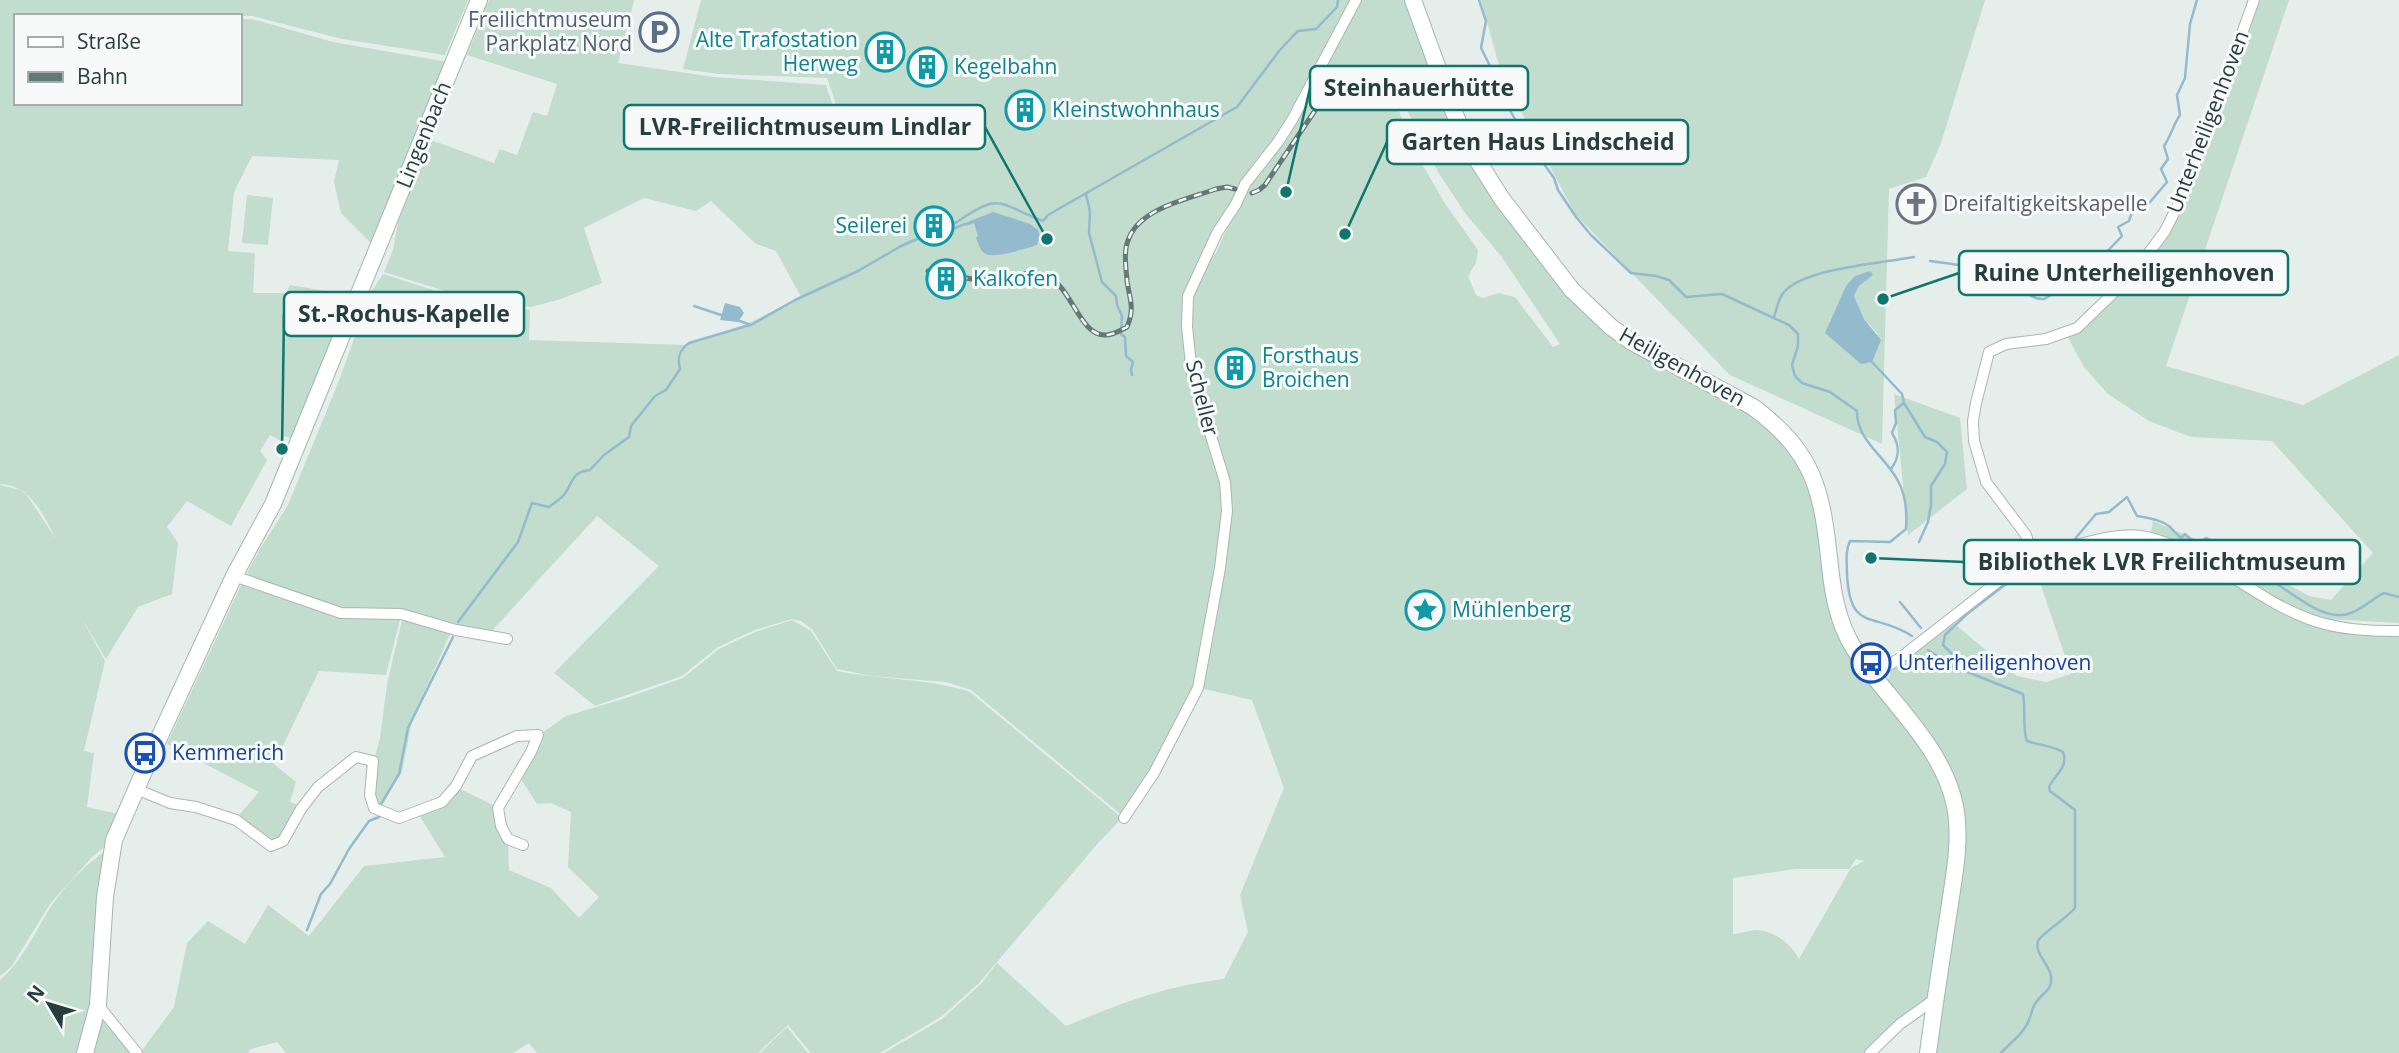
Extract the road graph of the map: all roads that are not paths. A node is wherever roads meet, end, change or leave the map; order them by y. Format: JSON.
{"nodes":[{"id":1,"x":479,"y":0,"type":"edge"},
{"id":2,"x":1356,"y":0,"type":"edge"},
{"id":3,"x":1413,"y":0,"type":"edge"},
{"id":4,"x":2253,"y":0,"type":"edge"},
{"id":5,"x":2032,"y":555,"type":"junction"},
{"id":6,"x":234,"y":576,"type":"junction"},
{"id":7,"x":2399,"y":631,"type":"edge"},
{"id":8,"x":508,"y":639,"type":"dead end"},
{"id":9,"x":1873,"y":675,"type":"junction"},
{"id":10,"x":136,"y":789,"type":"junction"},
{"id":11,"x":1124,"y":818,"type":"dead end"},
{"id":12,"x":523,"y":845,"type":"dead end"},
{"id":13,"x":1936,"y":999,"type":"junction"},
{"id":14,"x":98,"y":1005,"type":"junction"},
{"id":15,"x":85,"y":1053,"type":"edge"},
{"id":16,"x":137,"y":1053,"type":"edge"},
{"id":17,"x":1870,"y":1053,"type":"edge"},
{"id":18,"x":1928,"y":1053,"type":"edge"}],
"edges":[{"from":1,"to":6,"type":"main road","name":"Lingenbach"},
{"from":2,"to":11,"type":"street","name":"Scheller"},
{"from":3,"to":9,"type":"main road","name":"Heiligenhoven"},
{"from":4,"to":5,"type":"street","name":"Unterheiligenhoven"},
{"from":5,"to":7,"type":"street"},
{"from":5,"to":9,"type":"street"},
{"from":6,"to":8,"type":"street"},
{"from":6,"to":10,"type":"main road"},
{"from":9,"to":13,"type":"main road","name":"Heiligenhoven"},
{"from":10,"to":12,"type":"street"},
{"from":10,"to":14,"type":"main road"},
{"from":13,"to":17,"type":"street"},
{"from":13,"to":18,"type":"main road","name":"Heiligenhoven"},
{"from":14,"to":15,"type":"main road"},
{"from":14,"to":16,"type":"street"}]}
